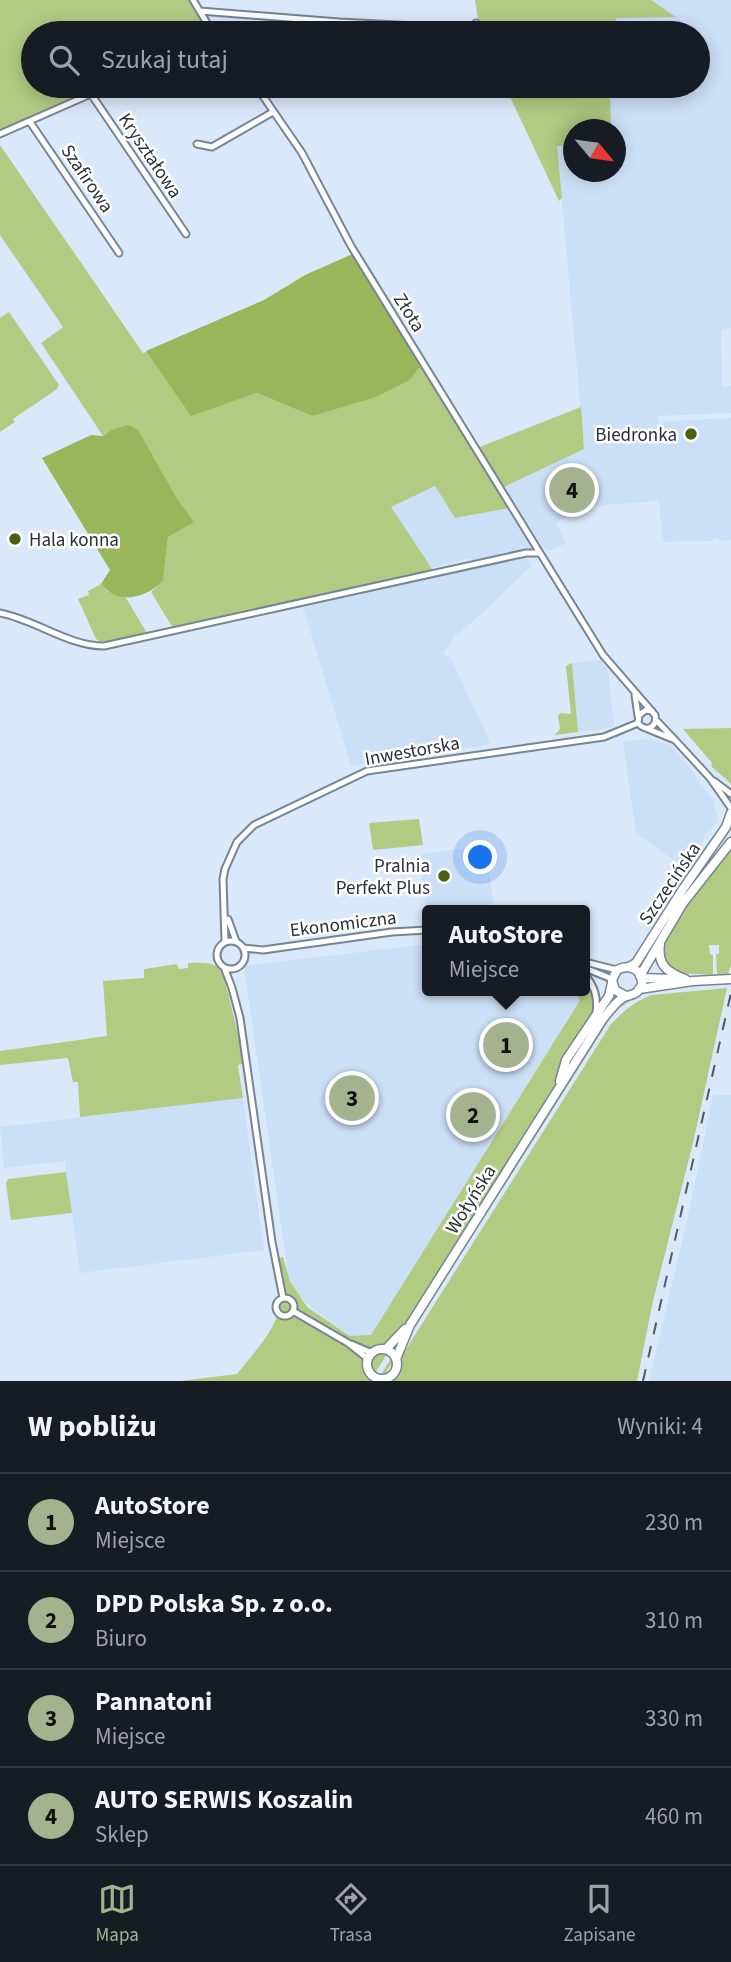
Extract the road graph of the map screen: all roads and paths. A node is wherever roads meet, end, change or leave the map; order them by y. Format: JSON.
{"nodes":[{"id":1,"x":193,"y":0,"type":"edge"},
{"id":2,"x":200,"y":11,"type":"junction"},
{"id":3,"x":206,"y":21,"type":"edge"},
{"id":4,"x":326,"y":21,"type":"edge"},
{"id":5,"x":82,"y":98,"type":"edge"},
{"id":6,"x":94,"y":98,"type":"edge"},
{"id":7,"x":264,"y":98,"type":"edge"},
{"id":8,"x":273,"y":112,"type":"junction"},
{"id":9,"x":30,"y":122,"type":"junction"},
{"id":10,"x":0,"y":134,"type":"edge"},
{"id":11,"x":197,"y":144,"type":"dead end"},
{"id":12,"x":186,"y":234,"type":"dead end"},
{"id":13,"x":119,"y":253,"type":"dead end"},
{"id":14,"x":540,"y":553,"type":"junction"},
{"id":15,"x":0,"y":613,"type":"edge"},
{"id":16,"x":634,"y":692,"type":"junction"},
{"id":17,"x":652,"y":711,"type":"junction"},
{"id":18,"x":638,"y":719,"type":"junction"},
{"id":19,"x":656,"y":720,"type":"junction"},
{"id":20,"x":648,"y":729,"type":"junction"},
{"id":21,"x":676,"y":740,"type":"junction"},
{"id":22,"x":710,"y":778,"type":"junction"},
{"id":23,"x":731,"y":794,"type":"edge"},
{"id":24,"x":731,"y":811,"type":"edge"},
{"id":25,"x":731,"y":842,"type":"edge"},
{"id":26,"x":225,"y":913,"type":"junction"},
{"id":27,"x":422,"y":930,"type":"edge"},
{"id":28,"x":660,"y":939,"type":"junction"},
{"id":29,"x":225,"y":942,"type":"junction"},
{"id":30,"x":236,"y":942,"type":"junction"},
{"id":31,"x":243,"y":948,"type":"junction"},
{"id":32,"x":262,"y":950,"type":"junction"},
{"id":33,"x":244,"y":958,"type":"junction"},
{"id":34,"x":590,"y":964,"type":"edge"},
{"id":35,"x":224,"y":967,"type":"junction"},
{"id":36,"x":629,"y":967,"type":"junction"},
{"id":37,"x":234,"y":968,"type":"junction"},
{"id":38,"x":590,"y":969,"type":"edge"},
{"id":39,"x":614,"y":976,"type":"junction"},
{"id":40,"x":641,"y":977,"type":"junction"},
{"id":41,"x":731,"y":979,"type":"edge"},
{"id":42,"x":689,"y":980,"type":"junction"},
{"id":43,"x":590,"y":983,"type":"edge"},
{"id":44,"x":232,"y":988,"type":"junction"},
{"id":45,"x":639,"y":989,"type":"junction"},
{"id":46,"x":626,"y":996,"type":"junction"},
{"id":47,"x":596,"y":1013,"type":"junction"},
{"id":48,"x":557,"y":1091,"type":"junction"},
{"id":49,"x":283,"y":1298,"type":"junction"},
{"id":50,"x":293,"y":1311,"type":"junction"},
{"id":51,"x":410,"y":1325,"type":"junction"},
{"id":52,"x":386,"y":1349,"type":"junction"},
{"id":53,"x":370,"y":1356,"type":"junction"},
{"id":54,"x":396,"y":1359,"type":"junction"},
{"id":55,"x":369,"y":1377,"type":"edge"},
{"id":56,"x":379,"y":1380,"type":"edge"}],
"edges":[{"from":1,"to":2,"type":"street"},
{"from":2,"to":3,"type":"street"},
{"from":2,"to":4,"type":"street"},
{"from":5,"to":9,"type":"street"},
{"from":6,"to":12,"type":"street","name":"Kryształowa"},
{"from":7,"to":8,"type":"street","name":"Złota"},
{"from":8,"to":11,"type":"street"},
{"from":8,"to":14,"type":"street","name":"Złota"},
{"from":9,"to":10,"type":"street"},
{"from":9,"to":13,"type":"street","name":"Szafirowa"},
{"from":14,"to":15,"type":"street"},
{"from":14,"to":16,"type":"street","name":"Złota"},
{"from":16,"to":17,"type":"street","name":"Złota"},
{"from":16,"to":18,"type":"street"},
{"from":17,"to":18,"type":"street"},
{"from":17,"to":19,"type":"street"},
{"from":18,"to":20,"type":"street"},
{"from":18,"to":26,"type":"street","name":"Inwestorska"},
{"from":19,"to":20,"type":"street"},
{"from":19,"to":21,"type":"street"},
{"from":20,"to":21,"type":"street"},
{"from":21,"to":22,"type":"street"},
{"from":22,"to":23,"type":"street"},
{"from":22,"to":24,"type":"street"},
{"from":24,"to":36,"type":"main road","name":"Szczecińska"},
{"from":25,"to":28,"type":"main road","name":"Szczecińska"},
{"from":26,"to":29,"type":"street","name":"Inwestorska"},
{"from":26,"to":30,"type":"street","name":"Inwestorska"},
{"from":27,"to":32,"type":"street","name":"Ekonomiczna"},
{"from":28,"to":40,"type":"main road","name":"Szczecińska"},
{"from":28,"to":42,"type":"main road"},
{"from":29,"to":30,"type":"street"},
{"from":29,"to":35,"type":"street"},
{"from":30,"to":31,"type":"street"},
{"from":31,"to":32,"type":"street","name":"Ekonomiczna"},
{"from":31,"to":33,"type":"street"},
{"from":32,"to":33,"type":"street","name":"Ekonomiczna"},
{"from":33,"to":37,"type":"street"},
{"from":34,"to":39,"type":"street"},
{"from":35,"to":37,"type":"street"},
{"from":35,"to":44,"type":"street"},
{"from":36,"to":39,"type":"main road"},
{"from":36,"to":40,"type":"main road"},
{"from":37,"to":44,"type":"street"},
{"from":38,"to":39,"type":"street"},
{"from":39,"to":46,"type":"main road"},
{"from":39,"to":47,"type":"main road","name":"Wołyńska"},
{"from":40,"to":42,"type":"main road"},
{"from":40,"to":45,"type":"main road"},
{"from":41,"to":42,"type":"main road"},
{"from":42,"to":45,"type":"main road"},
{"from":43,"to":47,"type":"street"},
{"from":44,"to":49,"type":"street"},
{"from":45,"to":46,"type":"main road"},
{"from":46,"to":48,"type":"main road","name":"Wołyńska"},
{"from":47,"to":48,"type":"main road","name":"Wołyńska"},
{"from":48,"to":51,"type":"main road","name":"Wołyńska"},
{"from":49,"to":50,"type":"street"},
{"from":49,"to":50,"type":"street"},
{"from":50,"to":53,"type":"street"},
{"from":51,"to":52,"type":"main road","name":"Wołyńska"},
{"from":51,"to":54,"type":"main road","name":"Wołyńska"},
{"from":52,"to":53,"type":"main road"},
{"from":52,"to":54,"type":"main road"},
{"from":53,"to":55,"type":"main road"},
{"from":54,"to":56,"type":"main road"},
{"from":55,"to":56,"type":"main road"}]}
